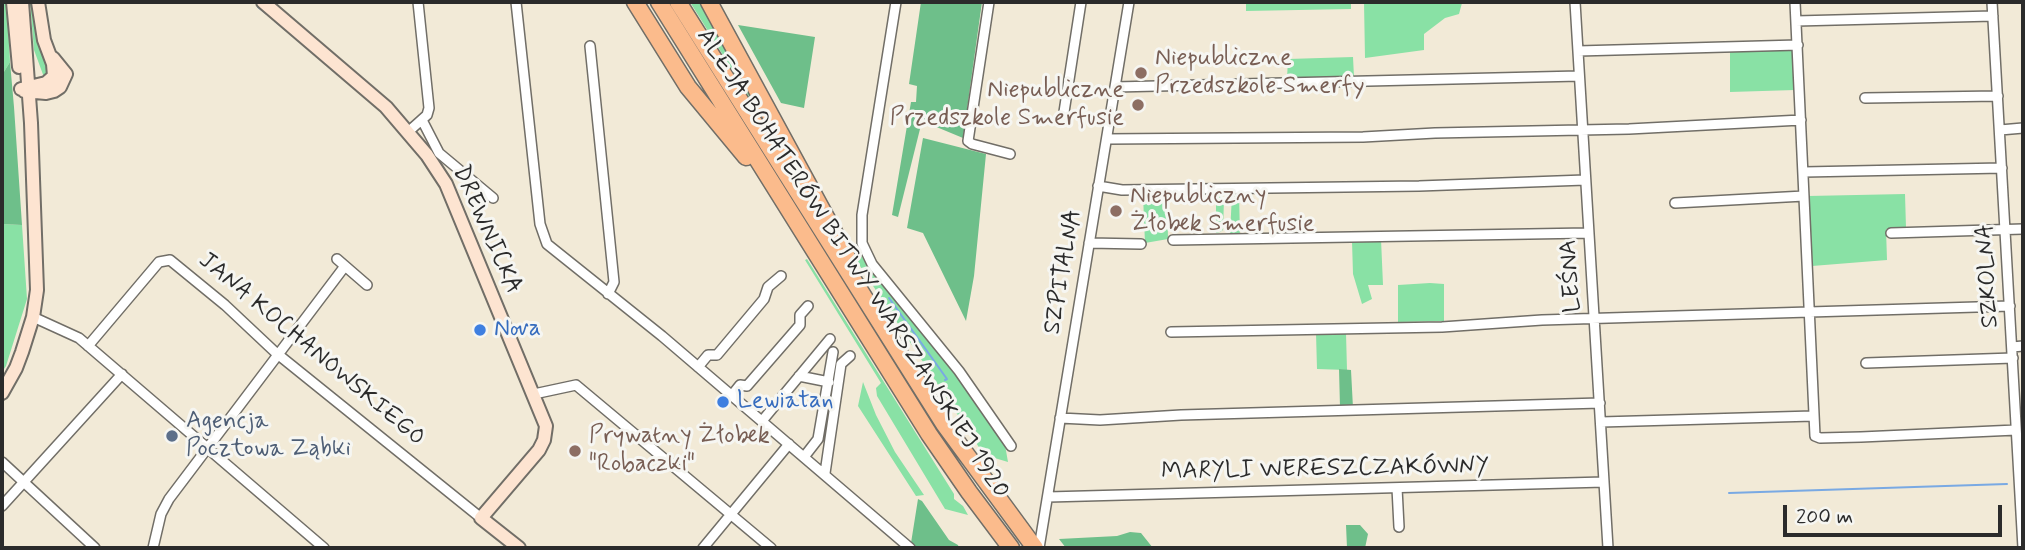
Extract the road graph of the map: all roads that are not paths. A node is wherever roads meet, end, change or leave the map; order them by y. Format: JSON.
{"nodes":[{"id":1,"x":13,"y":2,"type":"edge"},
{"id":2,"x":22,"y":2,"type":"edge"},
{"id":3,"x":38,"y":2,"type":"edge"},
{"id":4,"x":262,"y":2,"type":"edge"},
{"id":5,"x":418,"y":2,"type":"edge"},
{"id":6,"x":516,"y":2,"type":"edge"},
{"id":7,"x":635,"y":2,"type":"edge"},
{"id":8,"x":659,"y":2,"type":"edge"},
{"id":9,"x":678,"y":2,"type":"edge"},
{"id":10,"x":709,"y":2,"type":"edge"},
{"id":11,"x":896,"y":2,"type":"edge"},
{"id":12,"x":989,"y":2,"type":"edge"},
{"id":13,"x":1082,"y":2,"type":"edge"},
{"id":14,"x":1129,"y":2,"type":"edge"},
{"id":15,"x":1575,"y":2,"type":"edge"},
{"id":16,"x":1795,"y":2,"type":"edge"},
{"id":17,"x":1992,"y":2,"type":"edge"},
{"id":18,"x":1993,"y":16,"type":"junction"},
{"id":19,"x":1796,"y":21,"type":"junction"},
{"id":20,"x":1798,"y":45,"type":"junction"},
{"id":21,"x":590,"y":46,"type":"dead end"},
{"id":22,"x":1578,"y":51,"type":"junction"},
{"id":23,"x":1579,"y":76,"type":"junction"},
{"id":24,"x":1115,"y":87,"type":"junction"},
{"id":25,"x":26,"y":90,"type":"junction"},
{"id":26,"x":1998,"y":96,"type":"junction"},
{"id":27,"x":1865,"y":98,"type":"dead end"},
{"id":28,"x":1064,"y":112,"type":"dead end"},
{"id":29,"x":422,"y":120,"type":"junction"},
{"id":30,"x":1801,"y":120,"type":"junction"},
{"id":31,"x":2023,"y":128,"type":"edge"},
{"id":32,"x":2000,"y":130,"type":"junction"},
{"id":33,"x":1583,"y":131,"type":"junction"},
{"id":34,"x":408,"y":132,"type":"junction"},
{"id":35,"x":1107,"y":139,"type":"junction"},
{"id":36,"x":1010,"y":155,"type":"dead end"},
{"id":37,"x":2003,"y":168,"type":"junction"},
{"id":38,"x":1804,"y":172,"type":"junction"},
{"id":39,"x":768,"y":178,"type":"junction"},
{"id":40,"x":1585,"y":180,"type":"junction"},
{"id":41,"x":1098,"y":186,"type":"junction"},
{"id":42,"x":1804,"y":197,"type":"junction"},
{"id":43,"x":493,"y":198,"type":"dead end"},
{"id":44,"x":1675,"y":203,"type":"dead end"},
{"id":45,"x":2023,"y":229,"type":"edge"},
{"id":46,"x":2006,"y":230,"type":"junction"},
{"id":47,"x":1588,"y":233,"type":"junction"},
{"id":48,"x":1891,"y":233,"type":"dead end"},
{"id":49,"x":1173,"y":240,"type":"dead end"},
{"id":50,"x":1089,"y":243,"type":"junction"},
{"id":51,"x":1141,"y":244,"type":"dead end"},
{"id":52,"x":337,"y":259,"type":"dead end"},
{"id":53,"x":345,"y":266,"type":"junction"},
{"id":54,"x":781,"y":276,"type":"dead end"},
{"id":55,"x":367,"y":285,"type":"dead end"},
{"id":56,"x":608,"y":294,"type":"junction"},
{"id":57,"x":808,"y":306,"type":"dead end"},
{"id":58,"x":2010,"y":306,"type":"junction"},
{"id":59,"x":1808,"y":313,"type":"junction"},
{"id":60,"x":875,"y":316,"type":"junction"},
{"id":61,"x":33,"y":317,"type":"junction"},
{"id":62,"x":1594,"y":318,"type":"junction"},
{"id":63,"x":1171,"y":332,"type":"dead end"},
{"id":64,"x":830,"y":339,"type":"dead end"},
{"id":65,"x":88,"y":346,"type":"junction"},
{"id":66,"x":2023,"y":346,"type":"edge"},
{"id":67,"x":2012,"y":347,"type":"junction"},
{"id":68,"x":833,"y":352,"type":"dead end"},
{"id":69,"x":278,"y":354,"type":"junction"},
{"id":70,"x":850,"y":356,"type":"dead end"},
{"id":71,"x":2013,"y":358,"type":"junction"},
{"id":72,"x":1866,"y":363,"type":"dead end"},
{"id":73,"x":698,"y":367,"type":"junction"},
{"id":74,"x":122,"y":374,"type":"junction"},
{"id":75,"x":799,"y":376,"type":"junction"},
{"id":76,"x":829,"y":382,"type":"junction"},
{"id":77,"x":2,"y":393,"type":"edge"},
{"id":78,"x":534,"y":394,"type":"junction"},
{"id":79,"x":732,"y":396,"type":"junction"},
{"id":80,"x":1600,"y":403,"type":"junction"},
{"id":81,"x":1813,"y":416,"type":"junction"},
{"id":82,"x":1060,"y":418,"type":"junction"},
{"id":83,"x":762,"y":421,"type":"junction"},
{"id":84,"x":1601,"y":422,"type":"junction"},
{"id":85,"x":2016,"y":430,"type":"junction"},
{"id":86,"x":789,"y":443,"type":"junction"},
{"id":87,"x":1011,"y":446,"type":"dead end"},
{"id":88,"x":207,"y":447,"type":"junction"},
{"id":89,"x":808,"y":453,"type":"junction"},
{"id":90,"x":2,"y":462,"type":"edge"},
{"id":91,"x":825,"y":473,"type":"junction"},
{"id":92,"x":2021,"y":473,"type":"edge"},
{"id":93,"x":24,"y":482,"type":"junction"},
{"id":94,"x":1604,"y":482,"type":"junction"},
{"id":95,"x":1397,"y":488,"type":"junction"},
{"id":96,"x":1048,"y":497,"type":"junction"},
{"id":97,"x":2,"y":506,"type":"edge"},
{"id":98,"x":729,"y":514,"type":"junction"},
{"id":99,"x":481,"y":518,"type":"junction"},
{"id":100,"x":1399,"y":527,"type":"dead end"},
{"id":101,"x":319,"y":547,"type":"edge"},
{"id":102,"x":95,"y":548,"type":"edge"},
{"id":103,"x":152,"y":548,"type":"edge"},
{"id":104,"x":519,"y":548,"type":"edge"},
{"id":105,"x":703,"y":548,"type":"edge"},
{"id":106,"x":771,"y":548,"type":"edge"},
{"id":107,"x":911,"y":548,"type":"edge"},
{"id":108,"x":1011,"y":548,"type":"edge"},
{"id":109,"x":1037,"y":548,"type":"edge"},
{"id":110,"x":1608,"y":548,"type":"edge"},
{"id":111,"x":2023,"y":548,"type":"edge"}],
"edges":[{"from":1,"to":25,"type":"street"},
{"from":2,"to":25,"type":"street"},
{"from":3,"to":25,"type":"street"},
{"from":4,"to":34,"type":"street","name":"DREWNICKA"},
{"from":5,"to":29,"type":"street"},
{"from":6,"to":56,"type":"street"},
{"from":7,"to":39,"type":"highway"},
{"from":8,"to":39,"type":"highway","name":"ALEJA BOHATERÓW BITWY WARSZAWSKIEJ 1920"},
{"from":9,"to":60,"type":"highway","name":"ALEJA BOHATERÓW BITWY WARSZAWSKIEJ 1920"},
{"from":10,"to":60,"type":"highway"},
{"from":11,"to":87,"type":"street"},
{"from":12,"to":36,"type":"street"},
{"from":13,"to":28,"type":"street"},
{"from":14,"to":24,"type":"street","name":"SZPITALNA"},
{"from":15,"to":22,"type":"street","name":"LEŚNA"},
{"from":16,"to":19,"type":"street"},
{"from":17,"to":18,"type":"street","name":"SZKOLNA"},
{"from":18,"to":19,"type":"street"},
{"from":18,"to":26,"type":"street","name":"SZKOLNA"},
{"from":19,"to":20,"type":"street"},
{"from":20,"to":22,"type":"street"},
{"from":20,"to":30,"type":"street"},
{"from":21,"to":56,"type":"street"},
{"from":22,"to":23,"type":"street","name":"LEŚNA"},
{"from":23,"to":24,"type":"street"},
{"from":23,"to":33,"type":"street","name":"LEŚNA"},
{"from":24,"to":35,"type":"street","name":"SZPITALNA"},
{"from":25,"to":61,"type":"street"},
{"from":26,"to":27,"type":"street"},
{"from":26,"to":32,"type":"street","name":"SZKOLNA"},
{"from":29,"to":34,"type":"street"},
{"from":29,"to":43,"type":"street"},
{"from":30,"to":33,"type":"street"},
{"from":30,"to":38,"type":"street"},
{"from":31,"to":32,"type":"street"},
{"from":32,"to":37,"type":"street","name":"SZKOLNA"},
{"from":33,"to":35,"type":"street"},
{"from":33,"to":40,"type":"street","name":"LEŚNA"},
{"from":34,"to":78,"type":"street","name":"DREWNICKA"},
{"from":35,"to":41,"type":"street","name":"SZPITALNA"},
{"from":37,"to":38,"type":"street"},
{"from":37,"to":46,"type":"street","name":"SZKOLNA"},
{"from":38,"to":42,"type":"street"},
{"from":39,"to":108,"type":"highway","name":"ALEJA BOHATERÓW BITWY WARSZAWSKIEJ 1920"},
{"from":40,"to":41,"type":"street"},
{"from":40,"to":47,"type":"street","name":"LEŚNA"},
{"from":41,"to":50,"type":"street","name":"SZPITALNA"},
{"from":42,"to":44,"type":"street"},
{"from":42,"to":59,"type":"street"},
{"from":45,"to":46,"type":"street"},
{"from":46,"to":48,"type":"street"},
{"from":46,"to":58,"type":"street","name":"SZKOLNA"},
{"from":47,"to":49,"type":"street"},
{"from":47,"to":62,"type":"street","name":"LEŚNA"},
{"from":50,"to":51,"type":"street"},
{"from":50,"to":82,"type":"street","name":"SZPITALNA"},
{"from":52,"to":53,"type":"street"},
{"from":53,"to":55,"type":"street"},
{"from":53,"to":69,"type":"street"},
{"from":54,"to":73,"type":"street"},
{"from":56,"to":73,"type":"street"},
{"from":57,"to":79,"type":"street"},
{"from":58,"to":59,"type":"street"},
{"from":58,"to":67,"type":"street","name":"SZKOLNA"},
{"from":59,"to":62,"type":"street"},
{"from":59,"to":81,"type":"street"},
{"from":60,"to":109,"type":"highway","name":"ALEJA BOHATERÓW BITWY WARSZAWSKIEJ 1920"},
{"from":61,"to":65,"type":"street"},
{"from":61,"to":77,"type":"street"},
{"from":62,"to":63,"type":"street"},
{"from":62,"to":80,"type":"street","name":"LEŚNA"},
{"from":64,"to":75,"type":"street"},
{"from":65,"to":69,"type":"street","name":"JANA KOCHANOWSKIEGO"},
{"from":65,"to":74,"type":"street"},
{"from":66,"to":67,"type":"street"},
{"from":67,"to":71,"type":"street","name":"SZKOLNA"},
{"from":68,"to":76,"type":"street"},
{"from":69,"to":88,"type":"street"},
{"from":69,"to":99,"type":"street","name":"JANA KOCHANOWSKIEGO"},
{"from":70,"to":91,"type":"street"},
{"from":71,"to":72,"type":"street"},
{"from":71,"to":85,"type":"street","name":"SZKOLNA"},
{"from":73,"to":79,"type":"street"},
{"from":74,"to":88,"type":"street"},
{"from":74,"to":93,"type":"street"},
{"from":75,"to":76,"type":"street"},
{"from":75,"to":83,"type":"street"},
{"from":76,"to":89,"type":"street"},
{"from":78,"to":98,"type":"street"},
{"from":78,"to":99,"type":"street","name":"DREWNICKA"},
{"from":79,"to":83,"type":"street"},
{"from":80,"to":82,"type":"street"},
{"from":80,"to":84,"type":"street","name":"LEŚNA"},
{"from":81,"to":84,"type":"street"},
{"from":81,"to":85,"type":"street"},
{"from":82,"to":96,"type":"street","name":"SZPITALNA"},
{"from":83,"to":86,"type":"street"},
{"from":84,"to":94,"type":"street","name":"LEŚNA"},
{"from":85,"to":92,"type":"street","name":"SZKOLNA"},
{"from":86,"to":89,"type":"street"},
{"from":86,"to":98,"type":"street"},
{"from":88,"to":101,"type":"street"},
{"from":88,"to":103,"type":"street"},
{"from":89,"to":91,"type":"street"},
{"from":90,"to":93,"type":"street"},
{"from":91,"to":107,"type":"street"},
{"from":92,"to":111,"type":"street","name":"SZKOLNA"},
{"from":93,"to":97,"type":"street"},
{"from":93,"to":102,"type":"street"},
{"from":94,"to":95,"type":"street","name":"MARYLI WERESZCZAKÓWNY"},
{"from":94,"to":110,"type":"street","name":"LEŚNA"},
{"from":95,"to":96,"type":"street","name":"MARYLI WERESZCZAKÓWNY"},
{"from":95,"to":100,"type":"street"},
{"from":96,"to":109,"type":"street","name":"SZPITALNA"},
{"from":98,"to":105,"type":"street"},
{"from":98,"to":106,"type":"street"},
{"from":99,"to":104,"type":"street","name":"JANA KOCHANOWSKIEGO"}]}
